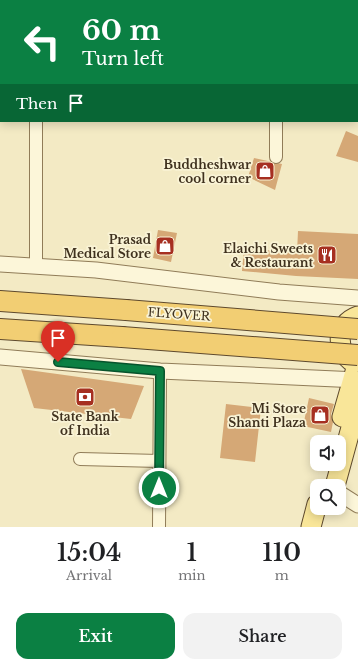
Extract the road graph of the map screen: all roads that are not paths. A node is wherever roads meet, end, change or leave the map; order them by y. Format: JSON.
{"nodes":[{"id":1,"x":36,"y":122,"type":"edge"},
{"id":2,"x":276,"y":122,"type":"edge"},
{"id":3,"x":276,"y":157,"type":"dead end"},
{"id":4,"x":0,"y":264,"type":"edge"},
{"id":5,"x":36,"y":266,"type":"junction"},
{"id":6,"x":358,"y":298,"type":"edge"},
{"id":7,"x":0,"y":301,"type":"edge"},
{"id":8,"x":358,"y":316,"type":"edge"},
{"id":9,"x":0,"y":328,"type":"edge"},
{"id":10,"x":358,"y":328,"type":"edge"},
{"id":11,"x":0,"y":357,"type":"edge"},
{"id":12,"x":357,"y":369,"type":"edge"},
{"id":13,"x":160,"y":371,"type":"junction"},
{"id":14,"x":358,"y":402,"type":"edge"},
{"id":15,"x":337,"y":435,"type":"edge"},
{"id":16,"x":80,"y":459,"type":"dead end"},
{"id":17,"x":159,"y":461,"type":"junction"},
{"id":18,"x":337,"y":479,"type":"edge"},
{"id":19,"x":346,"y":497,"type":"edge"},
{"id":20,"x":358,"y":505,"type":"edge"},
{"id":21,"x":314,"y":515,"type":"edge"},
{"id":22,"x":327,"y":515,"type":"edge"},
{"id":23,"x":159,"y":527,"type":"edge"},
{"id":24,"x":310,"y":527,"type":"edge"},
{"id":25,"x":324,"y":527,"type":"edge"}],
"edges":[{"from":1,"to":5,"type":"street"},
{"from":2,"to":3,"type":"street"},
{"from":4,"to":5,"type":"street"},
{"from":5,"to":6,"type":"street"},
{"from":7,"to":10,"type":"highway","name":"FLYOVER","bridge":true},
{"from":8,"to":12,"type":"main road"},
{"from":9,"to":12,"type":"highway","bridge":true},
{"from":11,"to":13,"type":"street"},
{"from":12,"to":13,"type":"street"},
{"from":12,"to":15,"type":"main road"},
{"from":13,"to":17,"type":"street"},
{"from":14,"to":18,"type":"main road"},
{"from":16,"to":17,"type":"street"},
{"from":17,"to":23,"type":"street"},
{"from":19,"to":20,"type":"street"},
{"from":21,"to":24,"type":"main road"},
{"from":22,"to":25,"type":"main road"}]}
